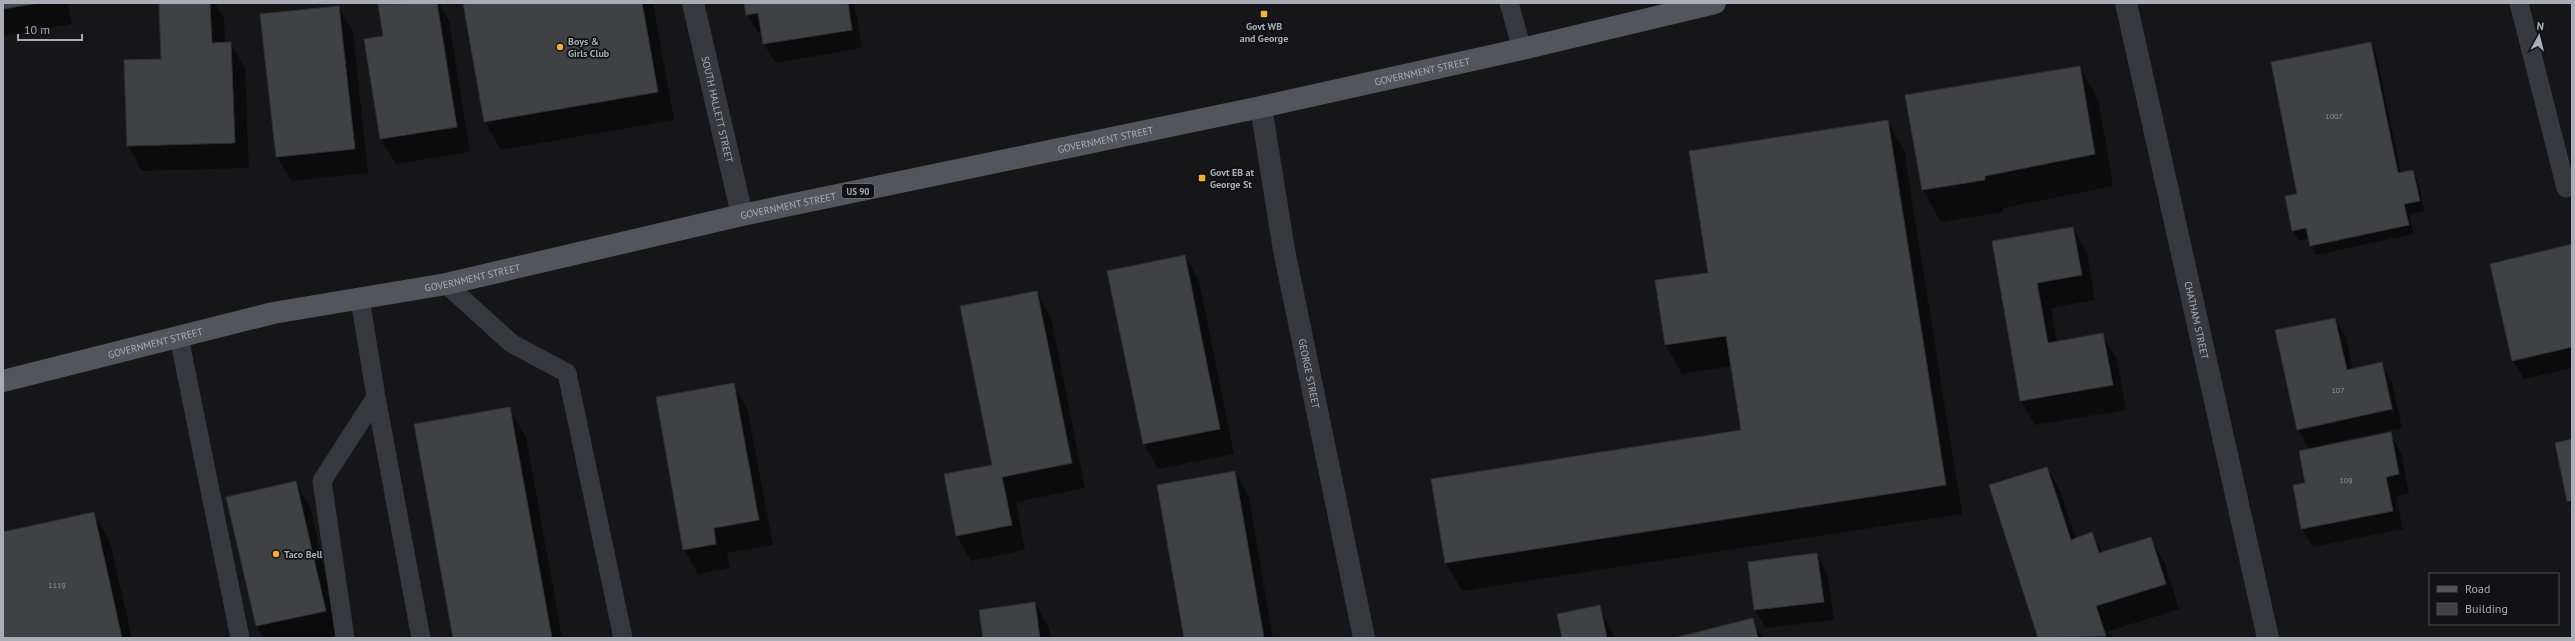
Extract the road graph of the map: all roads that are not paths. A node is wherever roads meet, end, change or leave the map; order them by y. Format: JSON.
{"nodes":[{"id":1,"x":693,"y":3,"type":"edge"},
{"id":2,"x":1509,"y":3,"type":"edge"},
{"id":3,"x":1715,"y":3,"type":"edge"},
{"id":4,"x":2126,"y":3,"type":"edge"},
{"id":5,"x":2519,"y":3,"type":"edge"},
{"id":6,"x":1522,"y":49,"type":"junction"},
{"id":7,"x":1262,"y":107,"type":"junction"},
{"id":8,"x":2566,"y":188,"type":"dead end"},
{"id":9,"x":742,"y":215,"type":"junction"},
{"id":10,"x":446,"y":284,"type":"junction"},
{"id":11,"x":360,"y":299,"type":"junction"},
{"id":12,"x":179,"y":337,"type":"junction"},
{"id":13,"x":3,"y":380,"type":"edge"},
{"id":14,"x":376,"y":397,"type":"junction"},
{"id":15,"x":240,"y":638,"type":"edge"},
{"id":16,"x":345,"y":638,"type":"edge"},
{"id":17,"x":421,"y":638,"type":"edge"},
{"id":18,"x":623,"y":638,"type":"edge"},
{"id":19,"x":1364,"y":638,"type":"edge"},
{"id":20,"x":2268,"y":638,"type":"edge"}],
"edges":[{"from":1,"to":9,"type":"street","name":"SOUTH HALLETT STREET"},
{"from":2,"to":6,"type":"lane"},
{"from":3,"to":6,"type":"main road","name":"GOVERNMENT STREET","number":"US 90"},
{"from":4,"to":20,"type":"street","name":"CHATHAM STREET"},
{"from":5,"to":8,"type":"lane"},
{"from":6,"to":7,"type":"main road","name":"GOVERNMENT STREET","number":"US 90"},
{"from":7,"to":9,"type":"main road","name":"GOVERNMENT STREET","number":"US 90"},
{"from":7,"to":19,"type":"street","name":"GEORGE STREET"},
{"from":9,"to":10,"type":"main road","name":"GOVERNMENT STREET","number":"US 90"},
{"from":10,"to":11,"type":"main road","name":"GOVERNMENT STREET","number":"US 90"},
{"from":10,"to":18,"type":"lane"},
{"from":11,"to":12,"type":"main road","name":"GOVERNMENT STREET","number":"US 90"},
{"from":11,"to":14,"type":"lane"},
{"from":12,"to":13,"type":"main road","name":"GOVERNMENT STREET","number":"US 90"},
{"from":12,"to":15,"type":"lane"},
{"from":14,"to":16,"type":"lane"},
{"from":14,"to":17,"type":"lane"}]}
